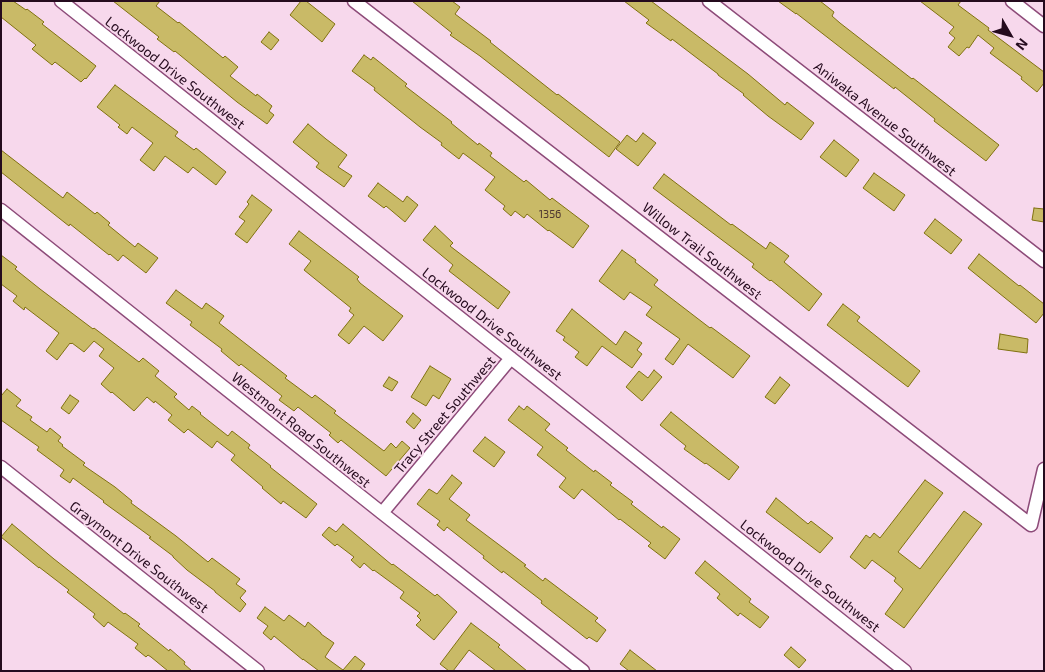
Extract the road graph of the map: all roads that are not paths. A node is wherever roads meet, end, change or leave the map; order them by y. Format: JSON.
{"nodes":[{"id":1,"x":61,"y":1,"type":"edge"},
{"id":2,"x":354,"y":1,"type":"edge"},
{"id":3,"x":709,"y":1,"type":"edge"},
{"id":4,"x":1012,"y":1,"type":"edge"},
{"id":5,"x":1044,"y":26,"type":"edge"},
{"id":6,"x":1,"y":210,"type":"edge"},
{"id":7,"x":1044,"y":261,"type":"edge"},
{"id":8,"x":511,"y":358,"type":"junction"},
{"id":9,"x":1,"y":467,"type":"edge"},
{"id":10,"x":1044,"y":469,"type":"edge"},
{"id":11,"x":382,"y":513,"type":"junction"},
{"id":12,"x":258,"y":671,"type":"edge"},
{"id":13,"x":583,"y":671,"type":"edge"},
{"id":14,"x":905,"y":671,"type":"edge"}],
"edges":[{"from":1,"to":8,"type":"street","name":"Lockwood Drive Southwest"},
{"from":2,"to":10,"type":"street","name":"Willow Trail Southwest"},
{"from":3,"to":7,"type":"street","name":"Aniwaka Avenue Southwest"},
{"from":4,"to":5,"type":"street"},
{"from":6,"to":11,"type":"street","name":"Westmont Road Southwest"},
{"from":8,"to":11,"type":"street","name":"Tracy Street Southwest"},
{"from":8,"to":14,"type":"street","name":"Lockwood Drive Southwest"},
{"from":9,"to":12,"type":"street","name":"Graymont Drive Southwest"},
{"from":11,"to":13,"type":"street","name":"Westmont Road Southwest"}]}
